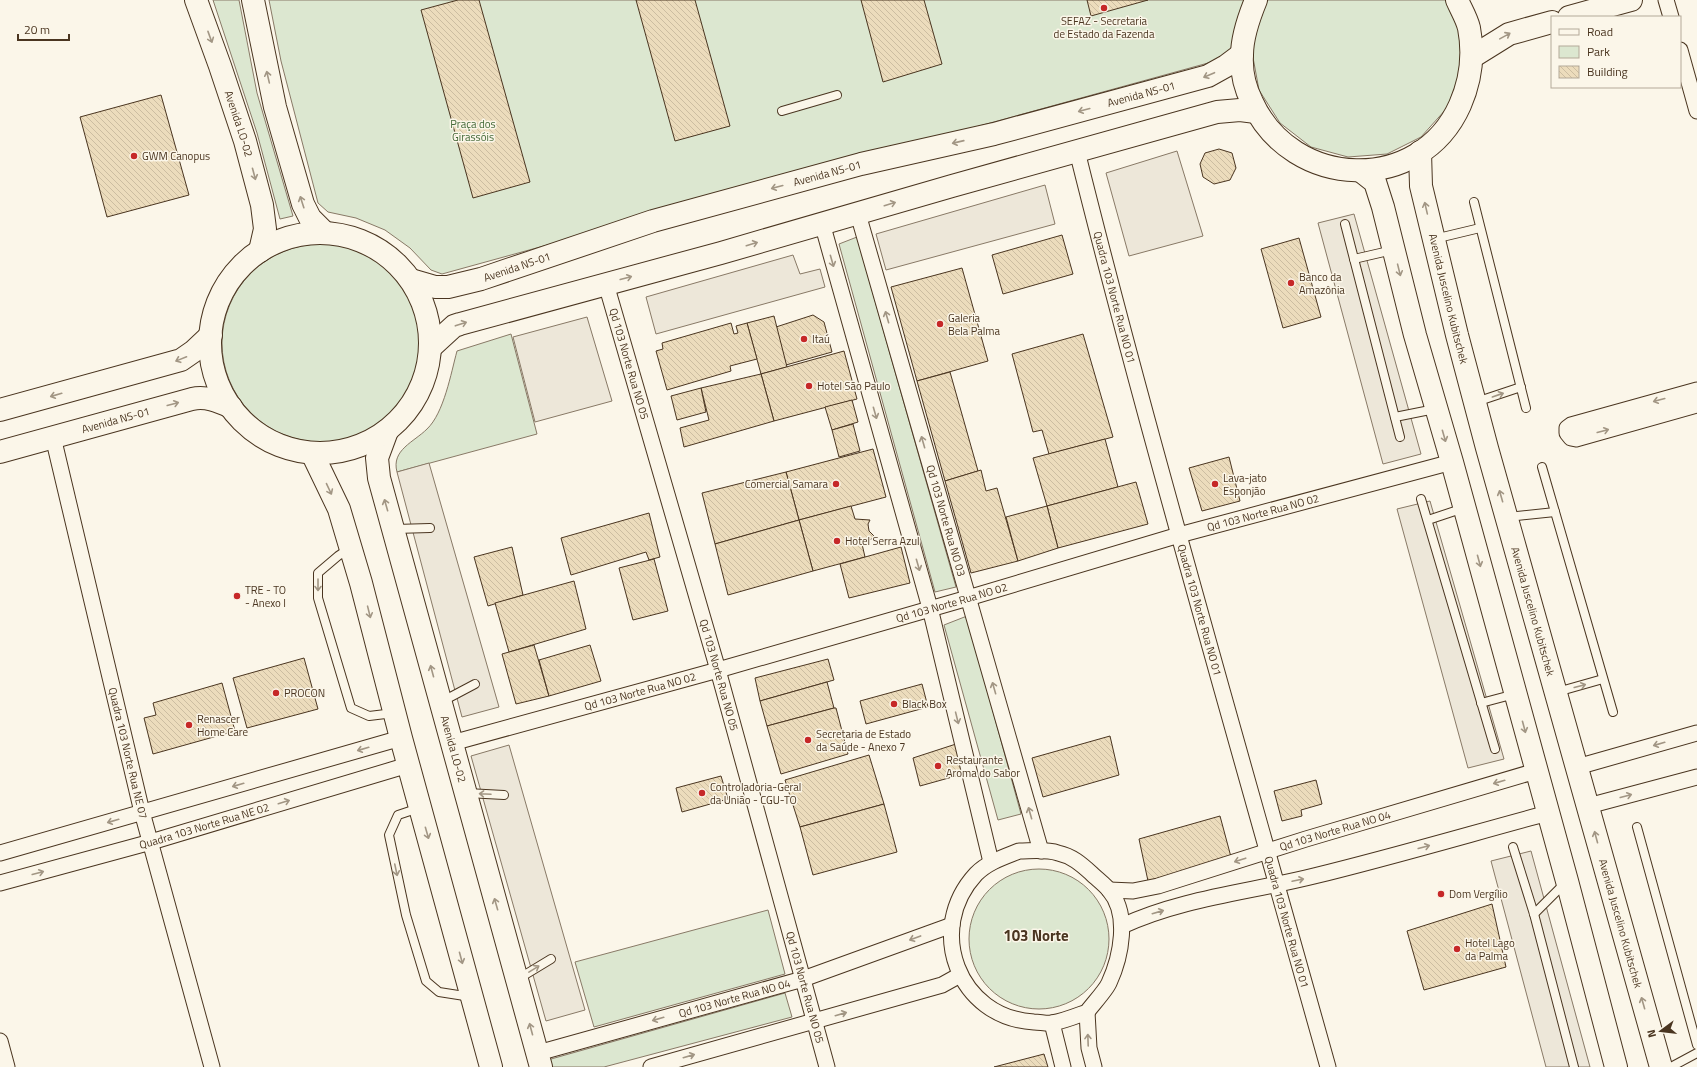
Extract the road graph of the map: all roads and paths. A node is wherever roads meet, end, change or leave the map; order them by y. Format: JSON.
{"nodes":[{"id":1,"x":196,"y":0,"type":"edge"},
{"id":2,"x":253,"y":0,"type":"edge"},
{"id":3,"x":1256,"y":0,"type":"edge"},
{"id":4,"x":1457,"y":0,"type":"edge"},
{"id":5,"x":1631,"y":0,"type":"edge"},
{"id":6,"x":1666,"y":0,"type":"edge"},
{"id":7,"x":1573,"y":16,"type":"edge"},
{"id":8,"x":1671,"y":16,"type":"edge"},
{"id":9,"x":1551,"y":22,"type":"edge"},
{"id":10,"x":1242,"y":54,"type":"junction"},
{"id":11,"x":1681,"y":54,"type":"edge"},
{"id":12,"x":1472,"y":57,"type":"junction"},
{"id":13,"x":837,"y":95,"type":"dead end"},
{"id":14,"x":782,"y":111,"type":"dead end"},
{"id":15,"x":1697,"y":111,"type":"edge"},
{"id":16,"x":1256,"y":112,"type":"junction"},
{"id":17,"x":1077,"y":151,"type":"junction"},
{"id":18,"x":1420,"y":152,"type":"junction"},
{"id":19,"x":1361,"y":171,"type":"junction"},
{"id":20,"x":1474,"y":202,"type":"dead end"},
{"id":21,"x":858,"y":214,"type":"junction"},
{"id":22,"x":822,"y":223,"type":"junction"},
{"id":23,"x":1345,"y":224,"type":"dead end"},
{"id":24,"x":1480,"y":228,"type":"junction"},
{"id":25,"x":325,"y":233,"type":"junction"},
{"id":26,"x":1434,"y":239,"type":"junction"},
{"id":27,"x":1394,"y":250,"type":"junction"},
{"id":28,"x":260,"y":251,"type":"junction"},
{"id":29,"x":1354,"y":259,"type":"junction"},
{"id":30,"x":411,"y":280,"type":"junction"},
{"id":31,"x":606,"y":284,"type":"junction"},
{"id":32,"x":211,"y":335,"type":"junction"},
{"id":33,"x":430,"y":348,"type":"junction"},
{"id":34,"x":1520,"y":387,"type":"junction"},
{"id":35,"x":1697,"y":390,"type":"edge"},
{"id":36,"x":1475,"y":403,"type":"junction"},
{"id":37,"x":1697,"y":405,"type":"edge"},
{"id":38,"x":231,"y":407,"type":"junction"},
{"id":39,"x":1526,"y":408,"type":"dead end"},
{"id":40,"x":1436,"y":409,"type":"junction"},
{"id":41,"x":0,"y":410,"type":"edge"},
{"id":42,"x":1395,"y":417,"type":"junction"},
{"id":43,"x":387,"y":431,"type":"junction"},
{"id":44,"x":54,"y":437,"type":"junction"},
{"id":45,"x":1400,"y":437,"type":"dead end"},
{"id":46,"x":0,"y":452,"type":"edge"},
{"id":47,"x":312,"y":453,"type":"junction"},
{"id":48,"x":1452,"y":462,"type":"junction"},
{"id":49,"x":1542,"y":467,"type":"dead end"},
{"id":50,"x":1422,"y":499,"type":"dead end"},
{"id":51,"x":1464,"y":508,"type":"junction"},
{"id":52,"x":1555,"y":512,"type":"junction"},
{"id":53,"x":1507,"y":518,"type":"junction"},
{"id":54,"x":1428,"y":520,"type":"junction"},
{"id":55,"x":430,"y":528,"type":"dead end"},
{"id":56,"x":393,"y":530,"type":"junction"},
{"id":57,"x":1179,"y":535,"type":"junction"},
{"id":58,"x":351,"y":548,"type":"junction"},
{"id":59,"x":968,"y":598,"type":"junction"},
{"id":60,"x":930,"y":608,"type":"junction"},
{"id":61,"x":718,"y":670,"type":"junction"},
{"id":62,"x":1603,"y":680,"type":"junction"},
{"id":63,"x":475,"y":684,"type":"dead end"},
{"id":64,"x":1557,"y":692,"type":"junction"},
{"id":65,"x":1515,"y":694,"type":"junction"},
{"id":66,"x":441,"y":702,"type":"junction"},
{"id":67,"x":1481,"y":703,"type":"junction"},
{"id":68,"x":1613,"y":712,"type":"dead end"},
{"id":69,"x":394,"y":713,"type":"junction"},
{"id":70,"x":1697,"y":733,"type":"edge"},
{"id":71,"x":401,"y":738,"type":"junction"},
{"id":72,"x":452,"y":743,"type":"junction"},
{"id":73,"x":1495,"y":749,"type":"dead end"},
{"id":74,"x":408,"y":765,"type":"junction"},
{"id":75,"x":1577,"y":766,"type":"junction"},
{"id":76,"x":1536,"y":771,"type":"junction"},
{"id":77,"x":1697,"y":777,"type":"edge"},
{"id":78,"x":466,"y":793,"type":"junction"},
{"id":79,"x":504,"y":795,"type":"dead end"},
{"id":80,"x":1588,"y":806,"type":"junction"},
{"id":81,"x":420,"y":807,"type":"junction"},
{"id":82,"x":142,"y":812,"type":"junction"},
{"id":83,"x":1548,"y":813,"type":"junction"},
{"id":84,"x":1637,"y":827,"type":"dead end"},
{"id":85,"x":151,"y":842,"type":"junction"},
{"id":86,"x":1513,"y":847,"type":"dead end"},
{"id":87,"x":1041,"y":851,"type":"junction"},
{"id":88,"x":1267,"y":851,"type":"junction"},
{"id":89,"x":0,"y":853,"type":"edge"},
{"id":90,"x":992,"y":862,"type":"junction"},
{"id":91,"x":1567,"y":881,"type":"junction"},
{"id":92,"x":0,"y":883,"type":"edge"},
{"id":93,"x":1276,"y":884,"type":"junction"},
{"id":94,"x":1109,"y":890,"type":"junction"},
{"id":95,"x":1534,"y":914,"type":"junction"},
{"id":96,"x":952,"y":925,"type":"junction"},
{"id":97,"x":1122,"y":926,"type":"junction"},
{"id":98,"x":551,"y":959,"type":"dead end"},
{"id":99,"x":960,"y":975,"type":"junction"},
{"id":100,"x":517,"y":979,"type":"junction"},
{"id":101,"x":803,"y":979,"type":"junction"},
{"id":102,"x":472,"y":997,"type":"junction"},
{"id":103,"x":1087,"y":1012,"type":"junction"},
{"id":104,"x":815,"y":1021,"type":"junction"},
{"id":105,"x":1052,"y":1023,"type":"junction"},
{"id":106,"x":0,"y":1041,"type":"edge"},
{"id":107,"x":1697,"y":1045,"type":"edge"},
{"id":108,"x":1697,"y":1053,"type":"edge"},
{"id":109,"x":540,"y":1060,"type":"edge"},
{"id":110,"x":7,"y":1067,"type":"edge"},
{"id":111,"x":212,"y":1067,"type":"edge"},
{"id":112,"x":491,"y":1067,"type":"edge"},
{"id":113,"x":651,"y":1067,"type":"edge"},
{"id":114,"x":827,"y":1067,"type":"edge"},
{"id":115,"x":1063,"y":1067,"type":"edge"},
{"id":116,"x":1094,"y":1067,"type":"edge"},
{"id":117,"x":1328,"y":1067,"type":"edge"},
{"id":118,"x":1574,"y":1067,"type":"edge"},
{"id":119,"x":1616,"y":1067,"type":"edge"},
{"id":120,"x":1661,"y":1067,"type":"edge"},
{"id":121,"x":1671,"y":1067,"type":"edge"}],
"edges":[{"from":1,"to":28,"type":"main road","name":"Avenida LO-02","one_way":true},
{"from":25,"to":2,"type":"main road","one_way":true},
{"from":3,"to":10,"type":"main road"},
{"from":4,"to":12,"type":"main road"},
{"from":5,"to":7,"type":"main road"},
{"from":6,"to":8,"type":"street"},
{"from":12,"to":9,"type":"main road","one_way":true},
{"from":10,"to":16,"type":"main road"},
{"from":10,"to":30,"type":"main road","name":"Avenida NS-01","one_way":true},
{"from":11,"to":15,"type":"street"},
{"from":12,"to":18,"type":"main road"},
{"from":13,"to":14,"type":"lane"},
{"from":16,"to":17,"type":"main road"},
{"from":16,"to":19,"type":"main road"},
{"from":21,"to":17,"type":"main road","one_way":true},
{"from":17,"to":57,"type":"street","name":"Quadra 103 Norte Rua NO 01"},
{"from":18,"to":19,"type":"main road"},
{"from":26,"to":18,"type":"main road","name":"Avenida Juscelino Kubitschek","one_way":true},
{"from":19,"to":27,"type":"main road"},
{"from":20,"to":24,"type":"lane"},
{"from":21,"to":22,"type":"main road"},
{"from":59,"to":21,"type":"street","name":"Qd 103 Norte Rua NO 03","one_way":true},
{"from":31,"to":22,"type":"main road","one_way":true},
{"from":22,"to":60,"type":"street","one_way":true},
{"from":23,"to":29,"type":"lane"},
{"from":24,"to":26,"type":"lane"},
{"from":24,"to":34,"type":"lane"},
{"from":25,"to":28,"type":"main road","name":"Avenida NS-01"},
{"from":25,"to":30,"type":"main road","name":"Avenida NS-01"},
{"from":26,"to":36,"type":"main road","name":"Avenida Juscelino Kubitschek"},
{"from":27,"to":29,"type":"lane"},
{"from":27,"to":40,"type":"main road","one_way":true},
{"from":28,"to":32,"type":"main road","name":"Avenida NS-01"},
{"from":29,"to":42,"type":"lane"},
{"from":30,"to":33,"type":"main road","name":"Avenida NS-01"},
{"from":33,"to":31,"type":"main road","one_way":true},
{"from":31,"to":61,"type":"street","name":"Qd 103 Norte Rua NO 05"},
{"from":32,"to":38,"type":"main road","name":"Avenida NS-01"},
{"from":32,"to":41,"type":"main road","one_way":true},
{"from":33,"to":43,"type":"main road","name":"Avenida NS-01"},
{"from":36,"to":34,"type":"lane","one_way":true},
{"from":34,"to":39,"type":"lane"},
{"from":35,"to":37,"type":"street","one_way":true},
{"from":53,"to":36,"type":"main road","name":"Avenida Juscelino Kubitschek","one_way":true},
{"from":44,"to":38,"type":"main road","name":"Avenida NS-01","one_way":true},
{"from":38,"to":47,"type":"main road","name":"Avenida NS-01"},
{"from":40,"to":42,"type":"lane"},
{"from":40,"to":48,"type":"main road","one_way":true},
{"from":42,"to":45,"type":"lane"},
{"from":43,"to":47,"type":"main road","name":"Avenida NS-01"},
{"from":56,"to":43,"type":"main road","name":"Avenida LO-02","one_way":true},
{"from":44,"to":46,"type":"main road","name":"Avenida NS-01"},
{"from":44,"to":82,"type":"street","name":"Quadra 103 Norte Rua NE 07"},
{"from":47,"to":58,"type":"main road","one_way":true},
{"from":48,"to":51,"type":"main road"},
{"from":48,"to":57,"type":"street","name":"Qd 103 Norte Rua NO 02"},
{"from":49,"to":52,"type":"lane"},
{"from":50,"to":54,"type":"lane"},
{"from":51,"to":54,"type":"lane"},
{"from":51,"to":65,"type":"main road","one_way":true},
{"from":52,"to":53,"type":"lane"},
{"from":52,"to":62,"type":"lane"},
{"from":53,"to":64,"type":"main road","name":"Avenida Juscelino Kubitschek"},
{"from":54,"to":67,"type":"lane"},
{"from":55,"to":56,"type":"lane"},
{"from":66,"to":56,"type":"main road","name":"Avenida LO-02","one_way":true},
{"from":57,"to":59,"type":"street","name":"Qd 103 Norte Rua NO 02"},
{"from":57,"to":88,"type":"street","name":"Quadra 103 Norte Rua NO 01"},
{"from":58,"to":69,"type":"main road","one_way":true},
{"from":58,"to":69,"type":"lane","one_way":true},
{"from":59,"to":60,"type":"street","name":"Qd 103 Norte Rua NO 02"},
{"from":87,"to":59,"type":"street","name":"Qd 103 Norte Rua NO 03","one_way":true},
{"from":60,"to":61,"type":"street","name":"Qd 103 Norte Rua NO 02"},
{"from":60,"to":90,"type":"street","one_way":true},
{"from":61,"to":72,"type":"street","name":"Qd 103 Norte Rua NO 02"},
{"from":61,"to":101,"type":"street","name":"Qd 103 Norte Rua NO 05"},
{"from":64,"to":62,"type":"lane","one_way":true},
{"from":62,"to":68,"type":"lane"},
{"from":63,"to":66,"type":"lane"},
{"from":64,"to":75,"type":"main road","name":"Avenida Juscelino Kubitschek"},
{"from":65,"to":67,"type":"lane"},
{"from":65,"to":76,"type":"main road","one_way":true},
{"from":66,"to":72,"type":"main road","name":"Avenida LO-02"},
{"from":67,"to":73,"type":"lane"},
{"from":69,"to":71,"type":"main road"},
{"from":70,"to":75,"type":"street","one_way":true},
{"from":71,"to":74,"type":"main road"},
{"from":71,"to":82,"type":"street","one_way":true},
{"from":72,"to":78,"type":"main road","name":"Avenida LO-02"},
{"from":74,"to":81,"type":"main road"},
{"from":85,"to":74,"type":"street","name":"Quadra 103 Norte Rua NE 02","one_way":true},
{"from":75,"to":80,"type":"main road","name":"Avenida Juscelino Kubitschek"},
{"from":76,"to":83,"type":"main road"},
{"from":76,"to":88,"type":"street","name":"Qd 103 Norte Rua NO 04","one_way":true},
{"from":80,"to":77,"type":"street","one_way":true},
{"from":79,"to":78,"type":"lane","one_way":true},
{"from":100,"to":78,"type":"main road","name":"Avenida LO-02","one_way":true},
{"from":120,"to":80,"type":"main road","name":"Avenida Juscelino Kubitschek","one_way":true},
{"from":81,"to":102,"type":"main road","one_way":true},
{"from":81,"to":102,"type":"lane","one_way":true},
{"from":82,"to":85,"type":"street","name":"Quadra 103 Norte Rua NE 07"},
{"from":82,"to":89,"type":"street","one_way":true},
{"from":83,"to":91,"type":"main road"},
{"from":93,"to":83,"type":"street","one_way":true},
{"from":84,"to":107,"type":"lane"},
{"from":92,"to":85,"type":"street","name":"Quadra 103 Norte Rua NE 02","one_way":true},
{"from":85,"to":111,"type":"street","name":"Quadra 103 Norte Rua NE 07"},
{"from":86,"to":95,"type":"lane"},
{"from":87,"to":90,"type":"street"},
{"from":87,"to":94,"type":"street"},
{"from":88,"to":93,"type":"street","name":"Quadra 103 Norte Rua NO 01"},
{"from":88,"to":94,"type":"street","name":"Qd 103 Norte Rua NO 04","one_way":true},
{"from":90,"to":96,"type":"street"},
{"from":91,"to":95,"type":"lane"},
{"from":91,"to":119,"type":"main road"},
{"from":97,"to":93,"type":"street","one_way":true},
{"from":93,"to":117,"type":"street","name":"Quadra 103 Norte Rua NO 01"},
{"from":94,"to":97,"type":"street"},
{"from":95,"to":118,"type":"lane"},
{"from":96,"to":99,"type":"street"},
{"from":96,"to":101,"type":"street","name":"Qd 103 Norte Rua NO 04","one_way":true},
{"from":97,"to":103,"type":"street"},
{"from":100,"to":98,"type":"lane","one_way":true},
{"from":104,"to":99,"type":"street","one_way":true},
{"from":99,"to":105,"type":"street"},
{"from":109,"to":100,"type":"main road","name":"Avenida LO-02","one_way":true},
{"from":101,"to":104,"type":"street","name":"Qd 103 Norte Rua NO 05"},
{"from":101,"to":109,"type":"street","name":"Qd 103 Norte Rua NO 04","one_way":true},
{"from":102,"to":112,"type":"main road"},
{"from":103,"to":105,"type":"street"},
{"from":116,"to":103,"type":"street","one_way":true},
{"from":113,"to":104,"type":"street","one_way":true},
{"from":104,"to":114,"type":"street","name":"Qd 103 Norte Rua NO 05"},
{"from":105,"to":115,"type":"street"},
{"from":106,"to":110,"type":"street"},
{"from":108,"to":121,"type":"lane"}]}
